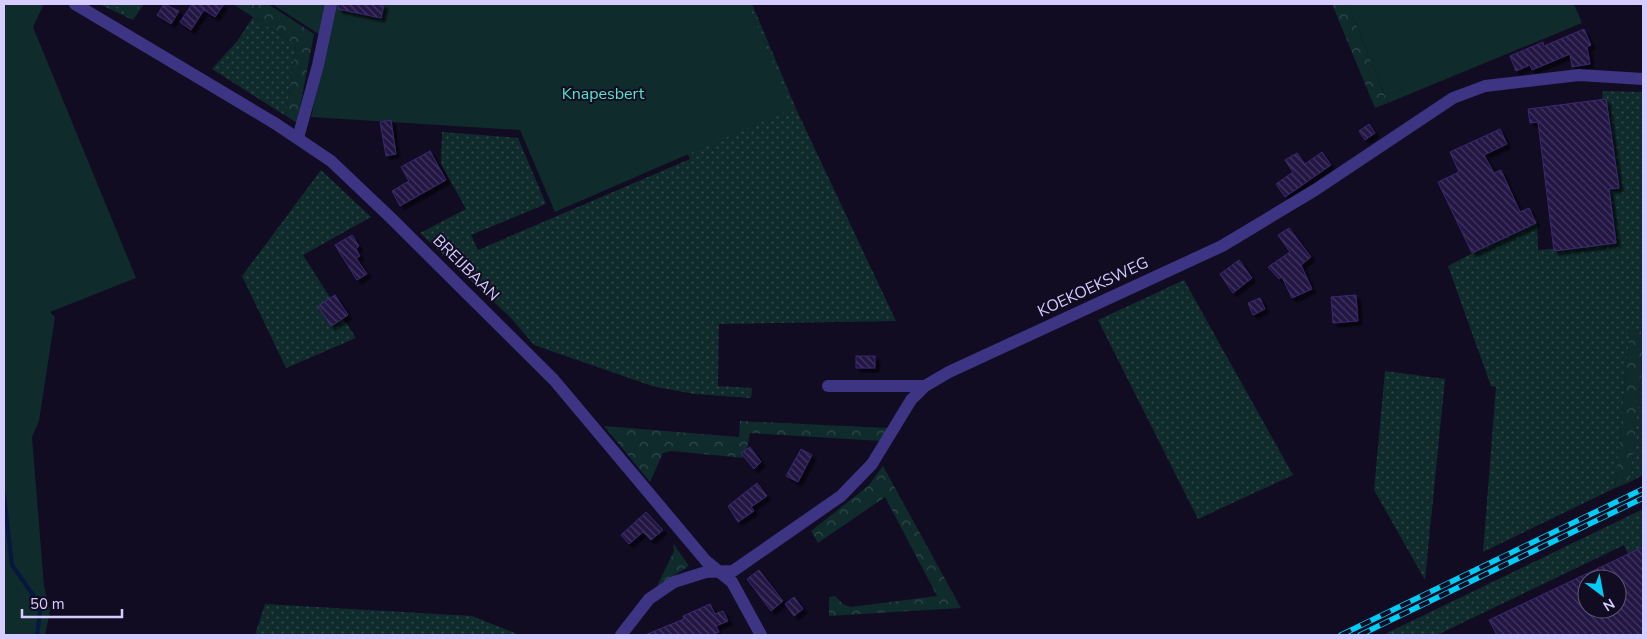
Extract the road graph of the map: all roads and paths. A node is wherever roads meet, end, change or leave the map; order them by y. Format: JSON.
{"nodes":[{"id":1,"x":75,"y":4,"type":"edge"},
{"id":2,"x":332,"y":4,"type":"edge"},
{"id":3,"x":1643,"y":79,"type":"edge"},
{"id":4,"x":298,"y":138,"type":"junction"},
{"id":5,"x":828,"y":386,"type":"dead end"},
{"id":6,"x":925,"y":386,"type":"junction"},
{"id":7,"x":720,"y":572,"type":"junction"},
{"id":8,"x":621,"y":635,"type":"edge"},
{"id":9,"x":761,"y":635,"type":"edge"}],
"edges":[{"from":1,"to":4,"type":"street","name":"BREIJBAAN"},
{"from":2,"to":4,"type":"street"},
{"from":3,"to":6,"type":"street","name":"KOEKOEKSWEG"},
{"from":4,"to":7,"type":"street","name":"BREIJBAAN"},
{"from":5,"to":6,"type":"street"},
{"from":6,"to":7,"type":"street","name":"KOEKOEKSWEG"},
{"from":7,"to":8,"type":"street","name":"KOEKOEKSWEG"},
{"from":7,"to":9,"type":"street","name":"BREIJBAAN"}]}
